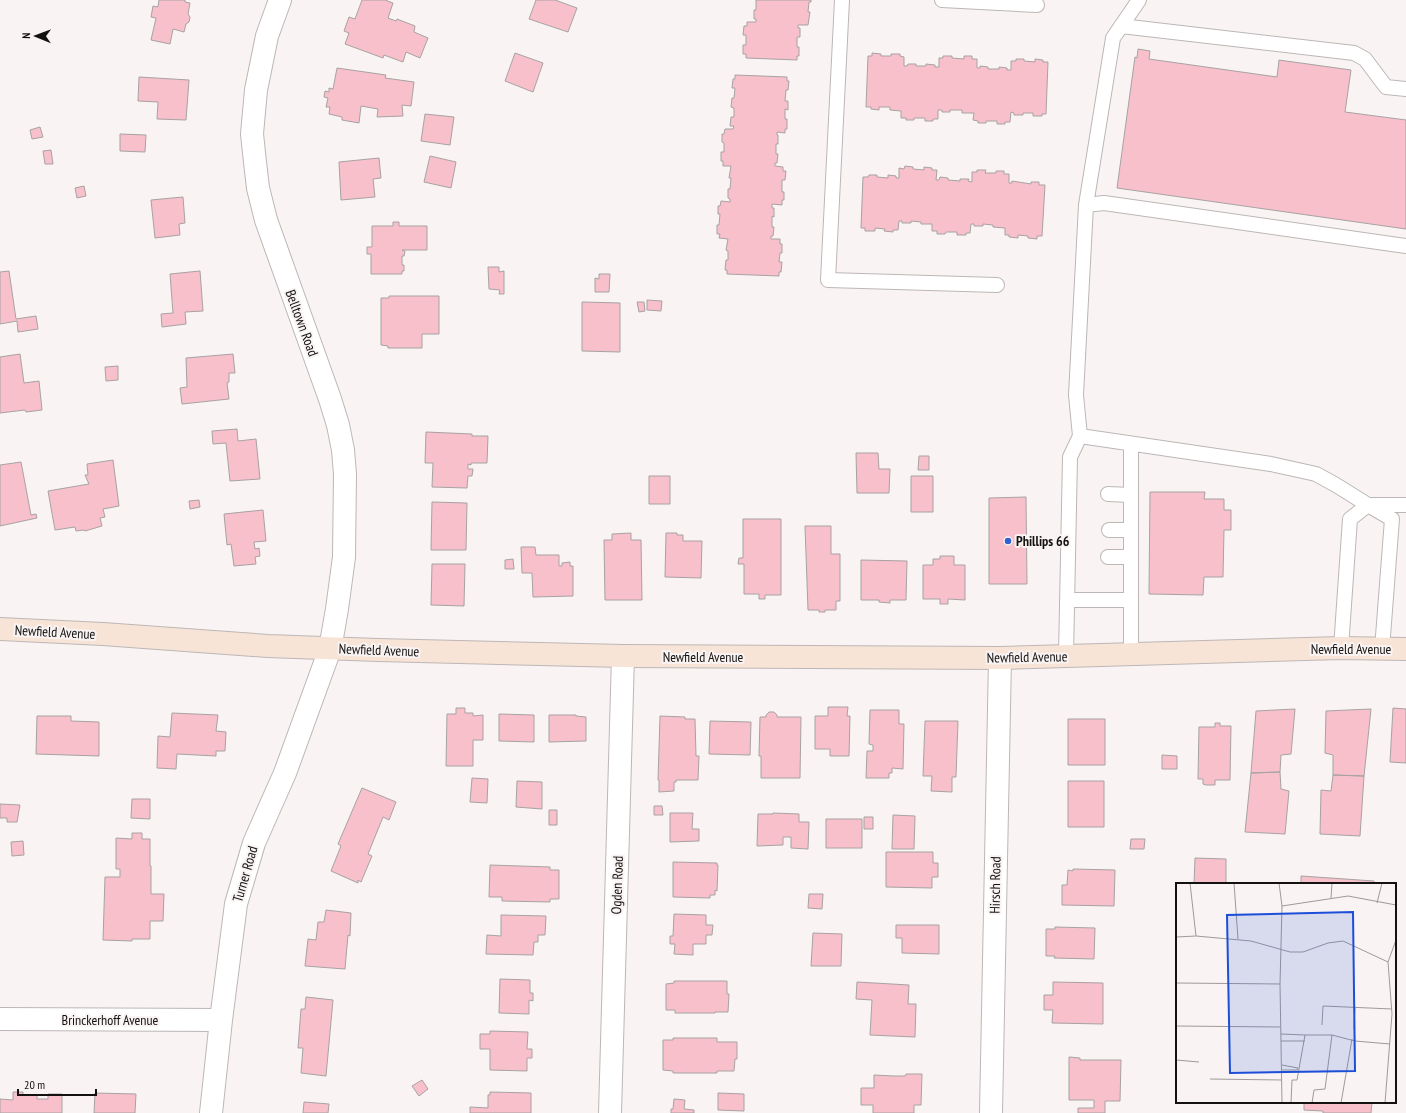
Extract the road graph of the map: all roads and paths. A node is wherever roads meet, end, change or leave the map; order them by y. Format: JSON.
{"nodes":[{"id":1,"x":280,"y":0,"type":"edge"},
{"id":2,"x":842,"y":0,"type":"edge"},
{"id":3,"x":942,"y":0,"type":"edge"},
{"id":4,"x":1139,"y":0,"type":"edge"},
{"id":5,"x":1037,"y":5,"type":"dead end"},
{"id":6,"x":1121,"y":26,"type":"junction"},
{"id":7,"x":1406,"y":89,"type":"edge"},
{"id":8,"x":1086,"y":204,"type":"junction"},
{"id":9,"x":1406,"y":246,"type":"edge"},
{"id":10,"x":997,"y":285,"type":"dead end"},
{"id":11,"x":1080,"y":436,"type":"junction"},
{"id":12,"x":1131,"y":444,"type":"junction"},
{"id":13,"x":1108,"y":494,"type":"dead end"},
{"id":14,"x":1131,"y":494,"type":"junction"},
{"id":15,"x":1368,"y":505,"type":"junction"},
{"id":16,"x":1406,"y":505,"type":"edge"},
{"id":17,"x":1109,"y":530,"type":"dead end"},
{"id":18,"x":1131,"y":530,"type":"junction"},
{"id":19,"x":1108,"y":557,"type":"dead end"},
{"id":20,"x":1131,"y":557,"type":"junction"},
{"id":21,"x":1067,"y":600,"type":"junction"},
{"id":22,"x":1130,"y":600,"type":"junction"},
{"id":23,"x":0,"y":629,"type":"edge"},
{"id":24,"x":1341,"y":648,"type":"junction"},
{"id":25,"x":330,"y":649,"type":"junction"},
{"id":26,"x":1382,"y":649,"type":"junction"},
{"id":27,"x":1406,"y":649,"type":"edge"},
{"id":28,"x":1131,"y":654,"type":"junction"},
{"id":29,"x":622,"y":656,"type":"junction"},
{"id":30,"x":1066,"y":656,"type":"junction"},
{"id":31,"x":1000,"y":658,"type":"junction"},
{"id":32,"x":0,"y":1019,"type":"edge"},
{"id":33,"x":220,"y":1020,"type":"junction"},
{"id":34,"x":211,"y":1113,"type":"edge"},
{"id":35,"x":610,"y":1113,"type":"edge"},
{"id":36,"x":991,"y":1113,"type":"edge"}],
"edges":[{"from":1,"to":25,"type":"street","name":"Belltown Road"},
{"from":2,"to":10,"type":"lane"},
{"from":3,"to":5,"type":"lane"},
{"from":4,"to":6,"type":"lane"},
{"from":6,"to":7,"type":"lane"},
{"from":6,"to":8,"type":"lane"},
{"from":8,"to":9,"type":"lane"},
{"from":8,"to":11,"type":"lane"},
{"from":11,"to":12,"type":"lane"},
{"from":11,"to":21,"type":"lane"},
{"from":12,"to":14,"type":"lane"},
{"from":12,"to":15,"type":"lane"},
{"from":13,"to":14,"type":"lane"},
{"from":14,"to":18,"type":"lane"},
{"from":15,"to":16,"type":"lane"},
{"from":15,"to":24,"type":"lane"},
{"from":15,"to":26,"type":"lane"},
{"from":17,"to":18,"type":"lane"},
{"from":18,"to":20,"type":"lane"},
{"from":19,"to":20,"type":"lane"},
{"from":20,"to":22,"type":"lane"},
{"from":21,"to":22,"type":"lane"},
{"from":21,"to":30,"type":"lane"},
{"from":22,"to":28,"type":"lane"},
{"from":23,"to":25,"type":"main road","name":"Newfield Avenue"},
{"from":24,"to":26,"type":"main road","name":"Newfield Avenue"},
{"from":24,"to":28,"type":"main road","name":"Newfield Avenue"},
{"from":25,"to":29,"type":"main road","name":"Newfield Avenue"},
{"from":25,"to":33,"type":"street","name":"Turner Road"},
{"from":26,"to":27,"type":"main road","name":"Newfield Avenue"},
{"from":28,"to":30,"type":"main road","name":"Newfield Avenue"},
{"from":29,"to":31,"type":"main road","name":"Newfield Avenue"},
{"from":29,"to":35,"type":"street","name":"Ogden Road"},
{"from":30,"to":31,"type":"main road","name":"Newfield Avenue"},
{"from":31,"to":36,"type":"street","name":"Hirsch Road"},
{"from":32,"to":33,"type":"street","name":"Brinckerhoff Avenue"},
{"from":33,"to":34,"type":"street","name":"Turner Road"}]}
